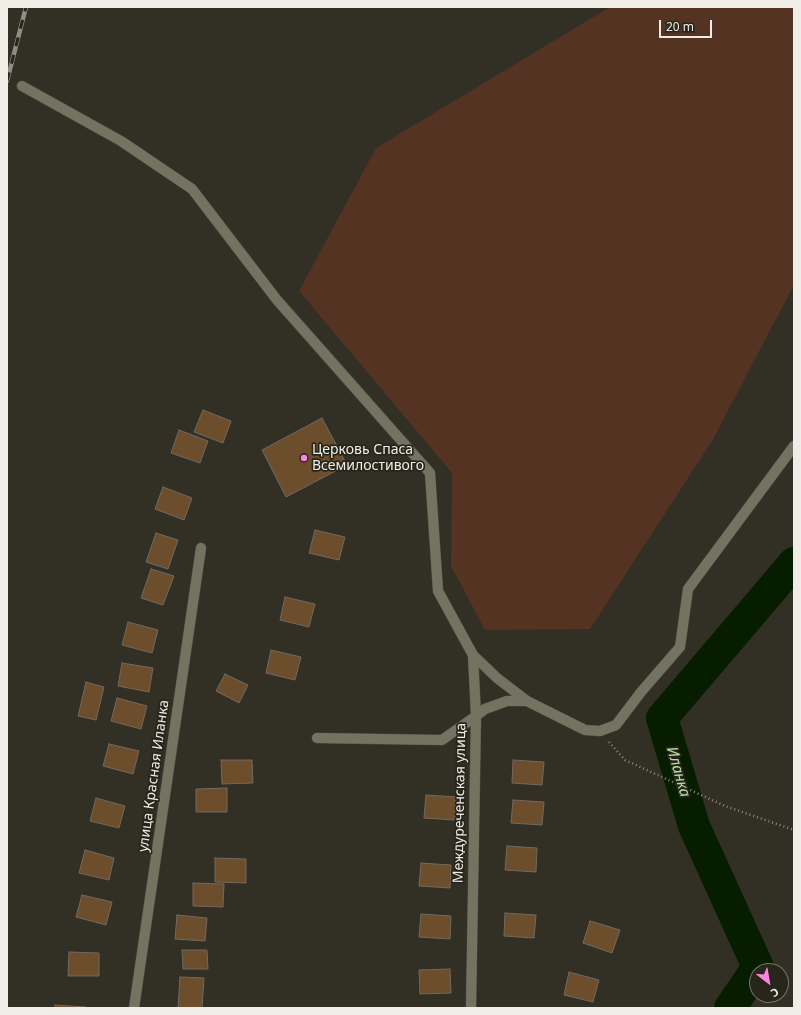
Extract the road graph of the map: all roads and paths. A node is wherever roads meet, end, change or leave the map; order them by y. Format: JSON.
{"nodes":[{"id":1,"x":22,"y":86,"type":"dead end"},
{"id":2,"x":794,"y":446,"type":"edge"},
{"id":3,"x":201,"y":548,"type":"dead end"},
{"id":4,"x":473,"y":655,"type":"junction"},
{"id":5,"x":527,"y":701,"type":"junction"},
{"id":6,"x":476,"y":716,"type":"junction"},
{"id":7,"x":600,"y":731,"type":"junction"},
{"id":8,"x":317,"y":738,"type":"dead end"},
{"id":9,"x":794,"y":830,"type":"edge"},
{"id":10,"x":134,"y":1008,"type":"edge"},
{"id":11,"x":471,"y":1008,"type":"edge"}],
"edges":[{"from":1,"to":4,"type":"street"},
{"from":2,"to":7,"type":"street"},
{"from":3,"to":10,"type":"street","name":"улица Красная Иланка"},
{"from":4,"to":5,"type":"street"},
{"from":4,"to":6,"type":"street"},
{"from":5,"to":6,"type":"street"},
{"from":5,"to":7,"type":"street"},
{"from":6,"to":8,"type":"street","name":"Междуреченская улица"},
{"from":6,"to":11,"type":"street","name":"Междуреченская улица"},
{"from":7,"to":9,"type":"path"}]}
